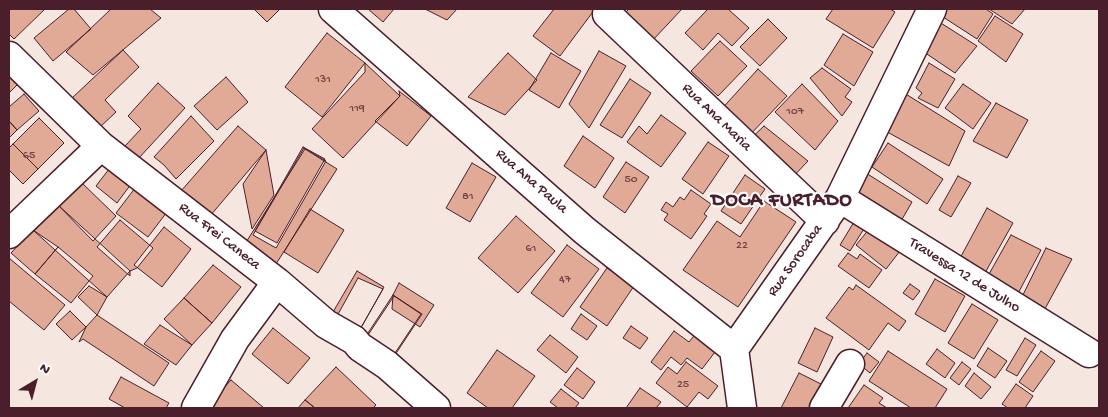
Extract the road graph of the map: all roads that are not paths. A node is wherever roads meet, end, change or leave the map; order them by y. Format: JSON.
{"nodes":[{"id":1,"x":333,"y":9,"type":"edge"},
{"id":2,"x":932,"y":9,"type":"edge"},
{"id":3,"x":607,"y":14,"type":"dead end"},
{"id":4,"x":9,"y":56,"type":"edge"},
{"id":5,"x":101,"y":146,"type":"junction"},
{"id":6,"x":840,"y":198,"type":"junction"},
{"id":7,"x":825,"y":221,"type":"junction"},
{"id":8,"x":13,"y":223,"type":"edge"},
{"id":9,"x":277,"y":282,"type":"junction"},
{"id":10,"x":734,"y":350,"type":"junction"},
{"id":11,"x":1089,"y":353,"type":"dead end"},
{"id":12,"x":850,"y":364,"type":"dead end"},
{"id":13,"x":196,"y":408,"type":"edge"},
{"id":14,"x":436,"y":408,"type":"edge"},
{"id":15,"x":742,"y":408,"type":"edge"},
{"id":16,"x":824,"y":408,"type":"edge"}],
"edges":[{"from":1,"to":10,"type":"street","name":"Rua Ana Paula"},
{"from":2,"to":6,"type":"street","name":"Rua Sorocaba"},
{"from":3,"to":7,"type":"street","name":"Rua Ana Maria"},
{"from":4,"to":5,"type":"street","name":"Rua Frei Caneca"},
{"from":5,"to":8,"type":"street"},
{"from":5,"to":9,"type":"street","name":"Rua Frei Caneca"},
{"from":6,"to":7,"type":"street","name":"Rua Sorocaba"},
{"from":6,"to":11,"type":"street","name":"Travessa 12 de Julho"},
{"from":7,"to":10,"type":"street","name":"Rua Sorocaba"},
{"from":9,"to":13,"type":"street"},
{"from":9,"to":14,"type":"street","name":"Rua Frei Caneca"},
{"from":10,"to":15,"type":"street"},
{"from":12,"to":16,"type":"street"}]}
